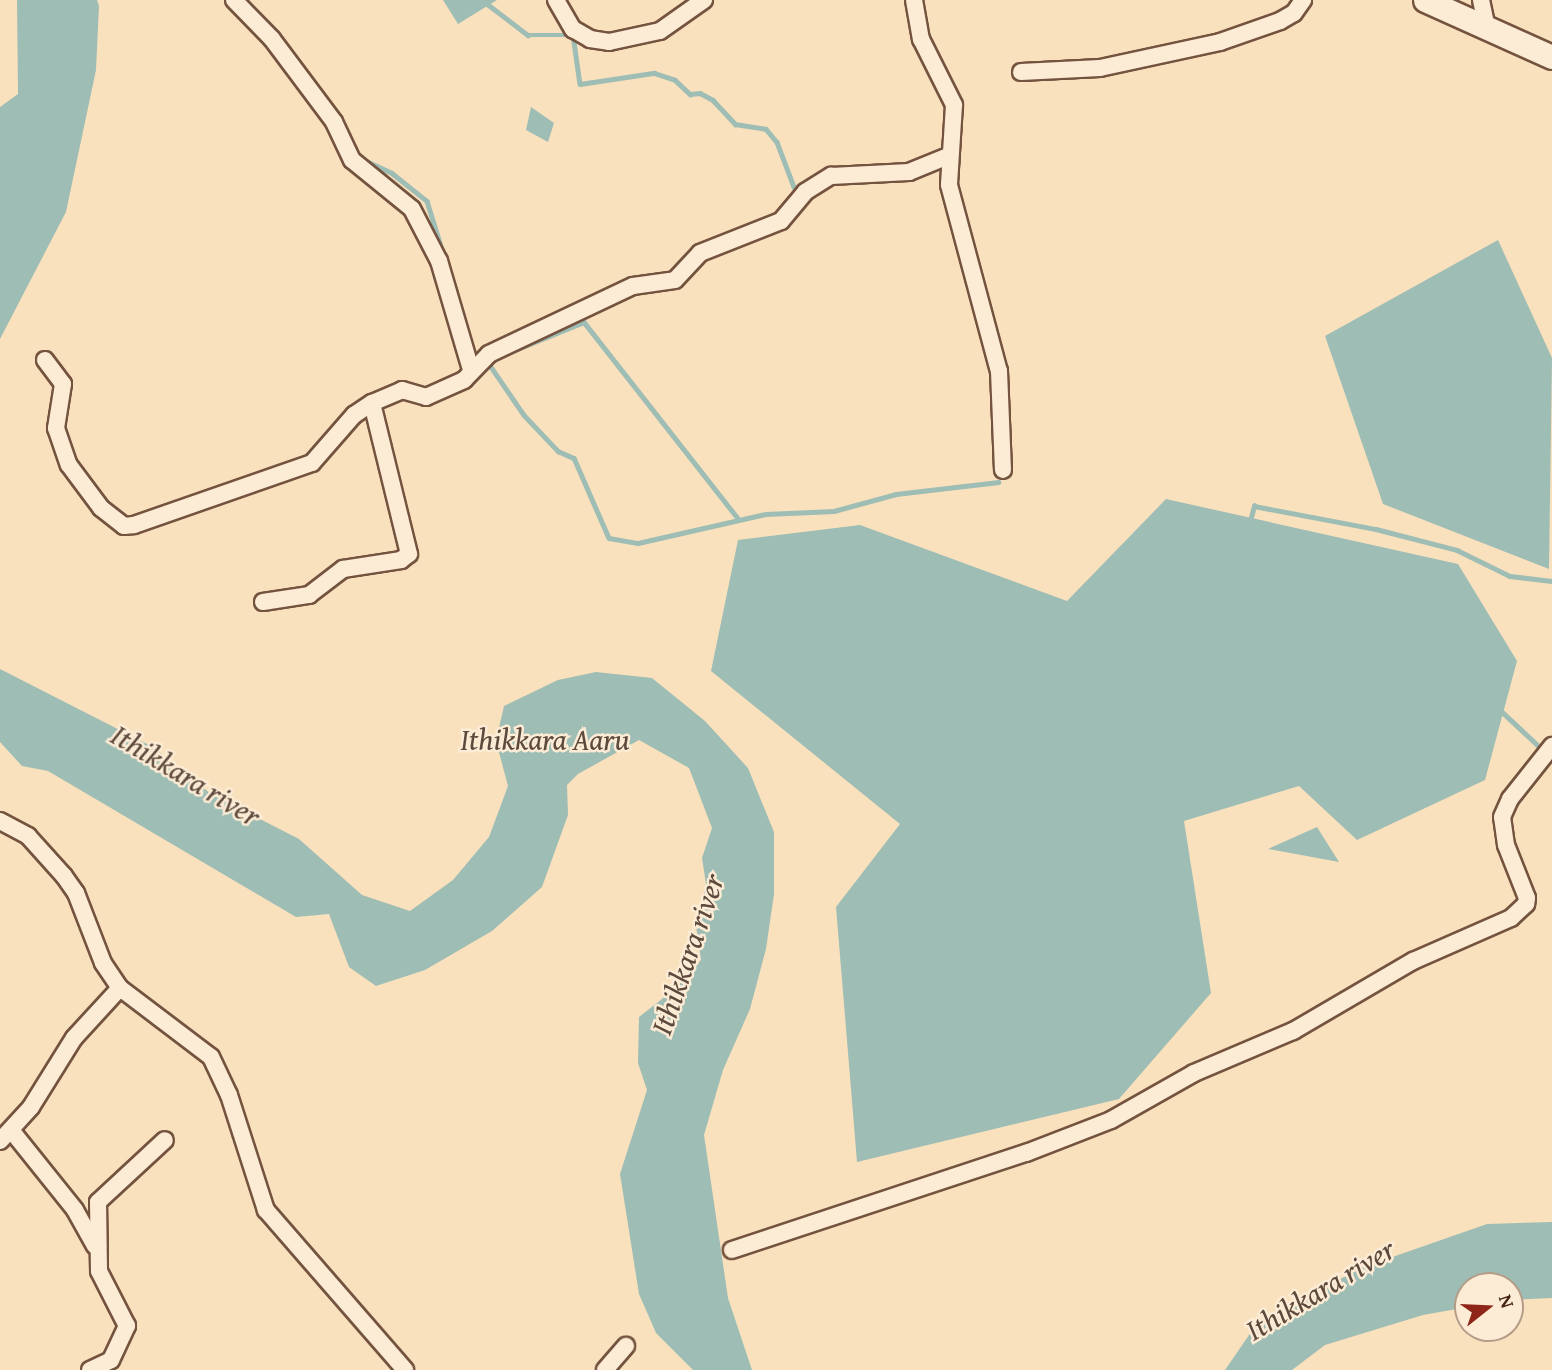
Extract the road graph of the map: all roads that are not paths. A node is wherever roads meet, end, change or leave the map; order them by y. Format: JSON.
{"nodes":[{"id":1,"x":234,"y":0,"type":"edge"},
{"id":2,"x":556,"y":0,"type":"edge"},
{"id":3,"x":704,"y":0,"type":"edge"},
{"id":4,"x":914,"y":0,"type":"edge"},
{"id":5,"x":1303,"y":0,"type":"edge"},
{"id":6,"x":1425,"y":0,"type":"edge"},
{"id":7,"x":1481,"y":0,"type":"edge"},
{"id":8,"x":1487,"y":28,"type":"junction"},
{"id":9,"x":1552,"y":57,"type":"edge"},
{"id":10,"x":1021,"y":72,"type":"dead end"},
{"id":11,"x":948,"y":156,"type":"junction"},
{"id":12,"x":45,"y":360,"type":"dead end"},
{"id":13,"x":471,"y":370,"type":"junction"},
{"id":14,"x":372,"y":403,"type":"junction"},
{"id":15,"x":1003,"y":470,"type":"dead end"},
{"id":16,"x":263,"y":603,"type":"dead end"},
{"id":17,"x":1548,"y":753,"type":"edge"},
{"id":18,"x":0,"y":821,"type":"edge"},
{"id":19,"x":120,"y":988,"type":"junction"},
{"id":20,"x":5,"y":1136,"type":"edge"},
{"id":21,"x":165,"y":1140,"type":"dead end"},
{"id":22,"x":95,"y":1246,"type":"junction"},
{"id":23,"x":732,"y":1250,"type":"dead end"},
{"id":24,"x":626,"y":1346,"type":"dead end"},
{"id":25,"x":90,"y":1370,"type":"edge"},
{"id":26,"x":405,"y":1370,"type":"edge"},
{"id":27,"x":605,"y":1370,"type":"edge"}],
"edges":[{"from":1,"to":13,"type":"street"},
{"from":2,"to":3,"type":"street"},
{"from":4,"to":11,"type":"street"},
{"from":5,"to":10,"type":"street"},
{"from":6,"to":8,"type":"main road"},
{"from":7,"to":8,"type":"street"},
{"from":8,"to":9,"type":"main road"},
{"from":11,"to":13,"type":"street"},
{"from":11,"to":15,"type":"street"},
{"from":12,"to":14,"type":"street"},
{"from":13,"to":14,"type":"street"},
{"from":14,"to":16,"type":"street"},
{"from":17,"to":23,"type":"street"},
{"from":18,"to":19,"type":"street"},
{"from":19,"to":20,"type":"street"},
{"from":19,"to":26,"type":"street"},
{"from":20,"to":22,"type":"street"},
{"from":21,"to":22,"type":"street"},
{"from":22,"to":25,"type":"street"},
{"from":24,"to":27,"type":"street"}]}
